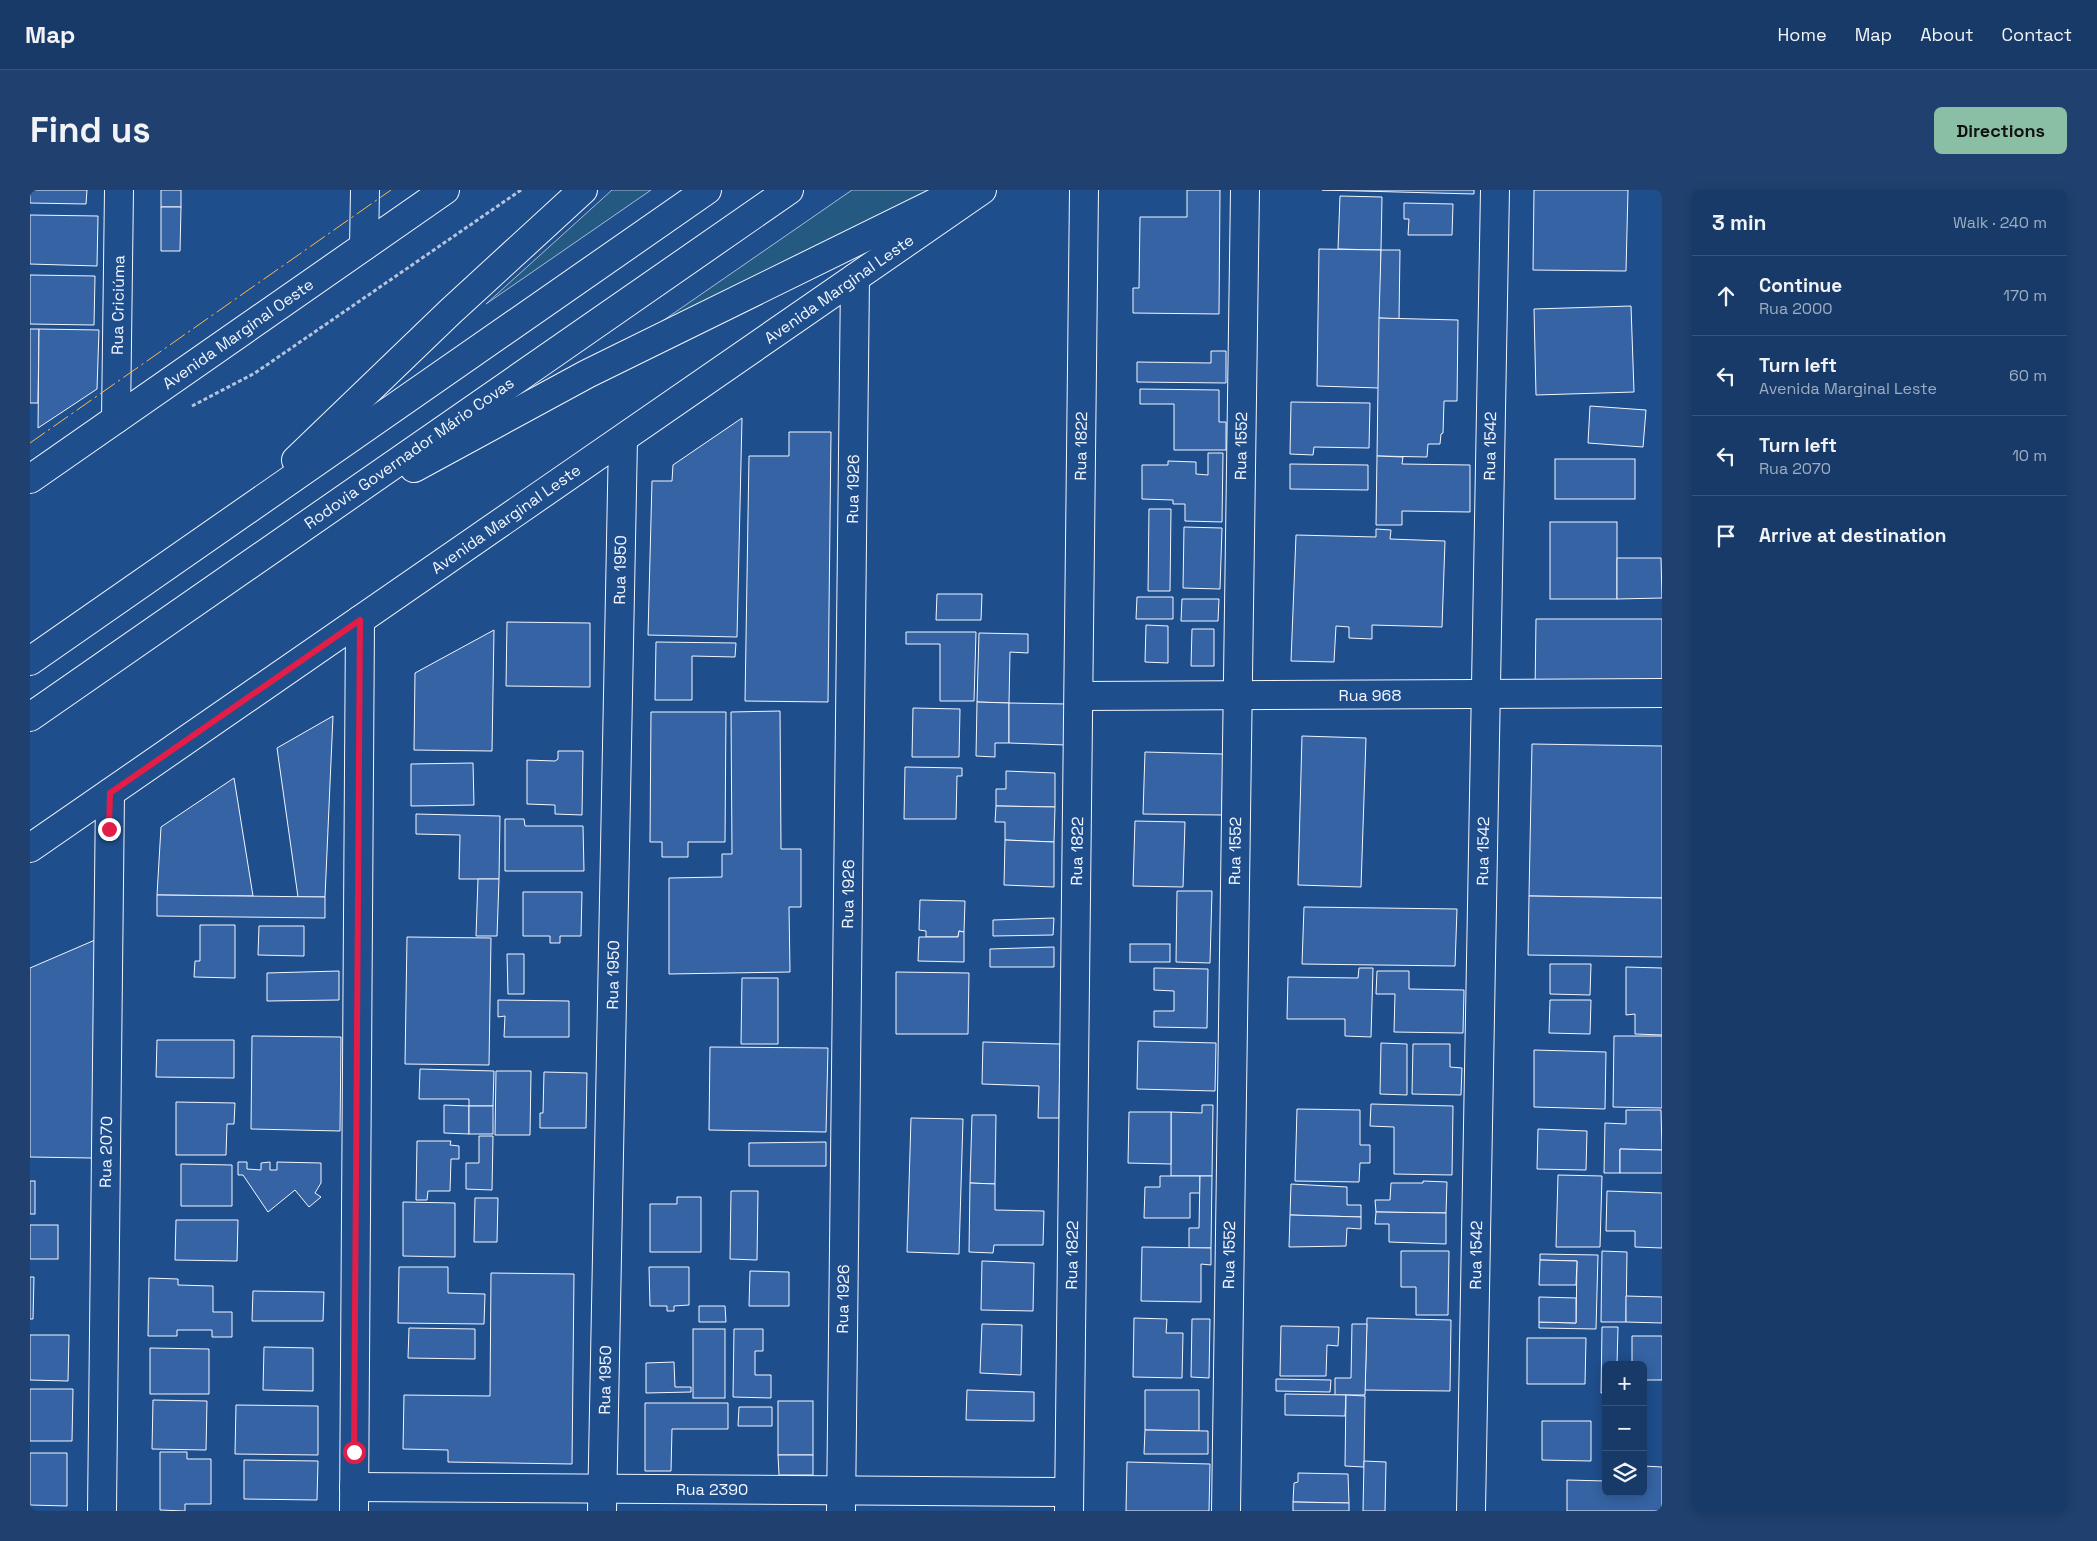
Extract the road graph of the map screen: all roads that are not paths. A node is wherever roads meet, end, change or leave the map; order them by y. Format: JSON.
{"nodes":[{"id":1,"x":119,"y":190,"type":"edge"},
{"id":2,"x":365,"y":190,"type":"edge"},
{"id":3,"x":445,"y":190,"type":"edge"},
{"id":4,"x":582,"y":190,"type":"edge"},
{"id":5,"x":707,"y":190,"type":"edge"},
{"id":6,"x":789,"y":190,"type":"edge"},
{"id":7,"x":960,"y":190,"type":"edge"},
{"id":8,"x":982,"y":190,"type":"edge"},
{"id":9,"x":1084,"y":190,"type":"edge"},
{"id":10,"x":1245,"y":190,"type":"edge"},
{"id":11,"x":1495,"y":190,"type":"edge"},
{"id":12,"x":364,"y":246,"type":"junction"},
{"id":13,"x":855,"y":278,"type":"junction"},
{"id":14,"x":116,"y":419,"type":"junction"},
{"id":15,"x":622,"y":439,"type":"junction"},
{"id":16,"x":30,"y":479,"type":"edge"},
{"id":17,"x":232,"y":520,"type":"junction"},
{"id":18,"x":288,"y":538,"type":"junction"},
{"id":19,"x":360,"y":620,"type":"junction"},
{"id":20,"x":30,"y":661,"type":"edge"},
{"id":21,"x":1662,"y":693,"type":"edge"},
{"id":22,"x":1486,"y":694,"type":"junction"},
{"id":23,"x":1237,"y":695,"type":"junction"},
{"id":24,"x":1079,"y":696,"type":"junction"},
{"id":25,"x":30,"y":717,"type":"edge"},
{"id":26,"x":110,"y":793,"type":"junction"},
{"id":27,"x":30,"y":848,"type":"edge"},
{"id":28,"x":354,"y":1499,"type":"edge"},
{"id":29,"x":602,"y":1500,"type":"edge"},
{"id":30,"x":841,"y":1501,"type":"edge"},
{"id":31,"x":1069,"y":1501,"type":"edge"},
{"id":32,"x":102,"y":1511,"type":"edge"},
{"id":33,"x":1226,"y":1511,"type":"edge"},
{"id":34,"x":1471,"y":1511,"type":"edge"}],
"edges":[{"from":1,"to":14,"type":"main road","name":"Rua Criciúma"},
{"from":2,"to":12,"type":"main road"},
{"from":3,"to":12,"type":"main road","name":"Avenida Marginal Oeste"},
{"from":4,"to":17,"type":"main road"},
{"from":5,"to":17,"type":"main road"},
{"from":6,"to":18,"type":"main road","name":"Rodovia Governador Mário Covas"},
{"from":7,"to":18,"type":"main road"},
{"from":8,"to":13,"type":"main road","name":"Avenida Marginal Leste"},
{"from":9,"to":24,"type":"main road","name":"Rua 1822"},
{"from":10,"to":23,"type":"main road","name":"Rua 1552"},
{"from":11,"to":22,"type":"main road","name":"Rua 1542"},
{"from":12,"to":14,"type":"main road","name":"Avenida Marginal Oeste"},
{"from":13,"to":15,"type":"main road","name":"Avenida Marginal Leste"},
{"from":13,"to":30,"type":"main road","name":"Rua 1926"},
{"from":14,"to":16,"type":"main road","name":"Avenida Marginal Oeste"},
{"from":15,"to":19,"type":"main road","name":"Avenida Marginal Leste"},
{"from":15,"to":29,"type":"main road","name":"Rua 1950"},
{"from":17,"to":20,"type":"main road"},
{"from":18,"to":25,"type":"main road","name":"Rodovia Governador Mário Covas"},
{"from":19,"to":26,"type":"main road","name":"Avenida Marginal Leste"},
{"from":19,"to":28,"type":"main road"},
{"from":21,"to":22,"type":"main road","name":"Rua 968"},
{"from":22,"to":23,"type":"main road","name":"Rua 968"},
{"from":22,"to":34,"type":"main road","name":"Rua 1542"},
{"from":23,"to":24,"type":"main road","name":"Rua 968"},
{"from":23,"to":33,"type":"main road","name":"Rua 1552"},
{"from":24,"to":31,"type":"main road","name":"Rua 1822"},
{"from":26,"to":27,"type":"main road","name":"Avenida Marginal Leste"},
{"from":26,"to":32,"type":"main road","name":"Rua 2070"},
{"from":28,"to":29,"type":"main road","name":"Rua 2390"},
{"from":29,"to":30,"type":"main road","name":"Rua 2390"},
{"from":30,"to":31,"type":"main road","name":"Rua 2390"}]}
